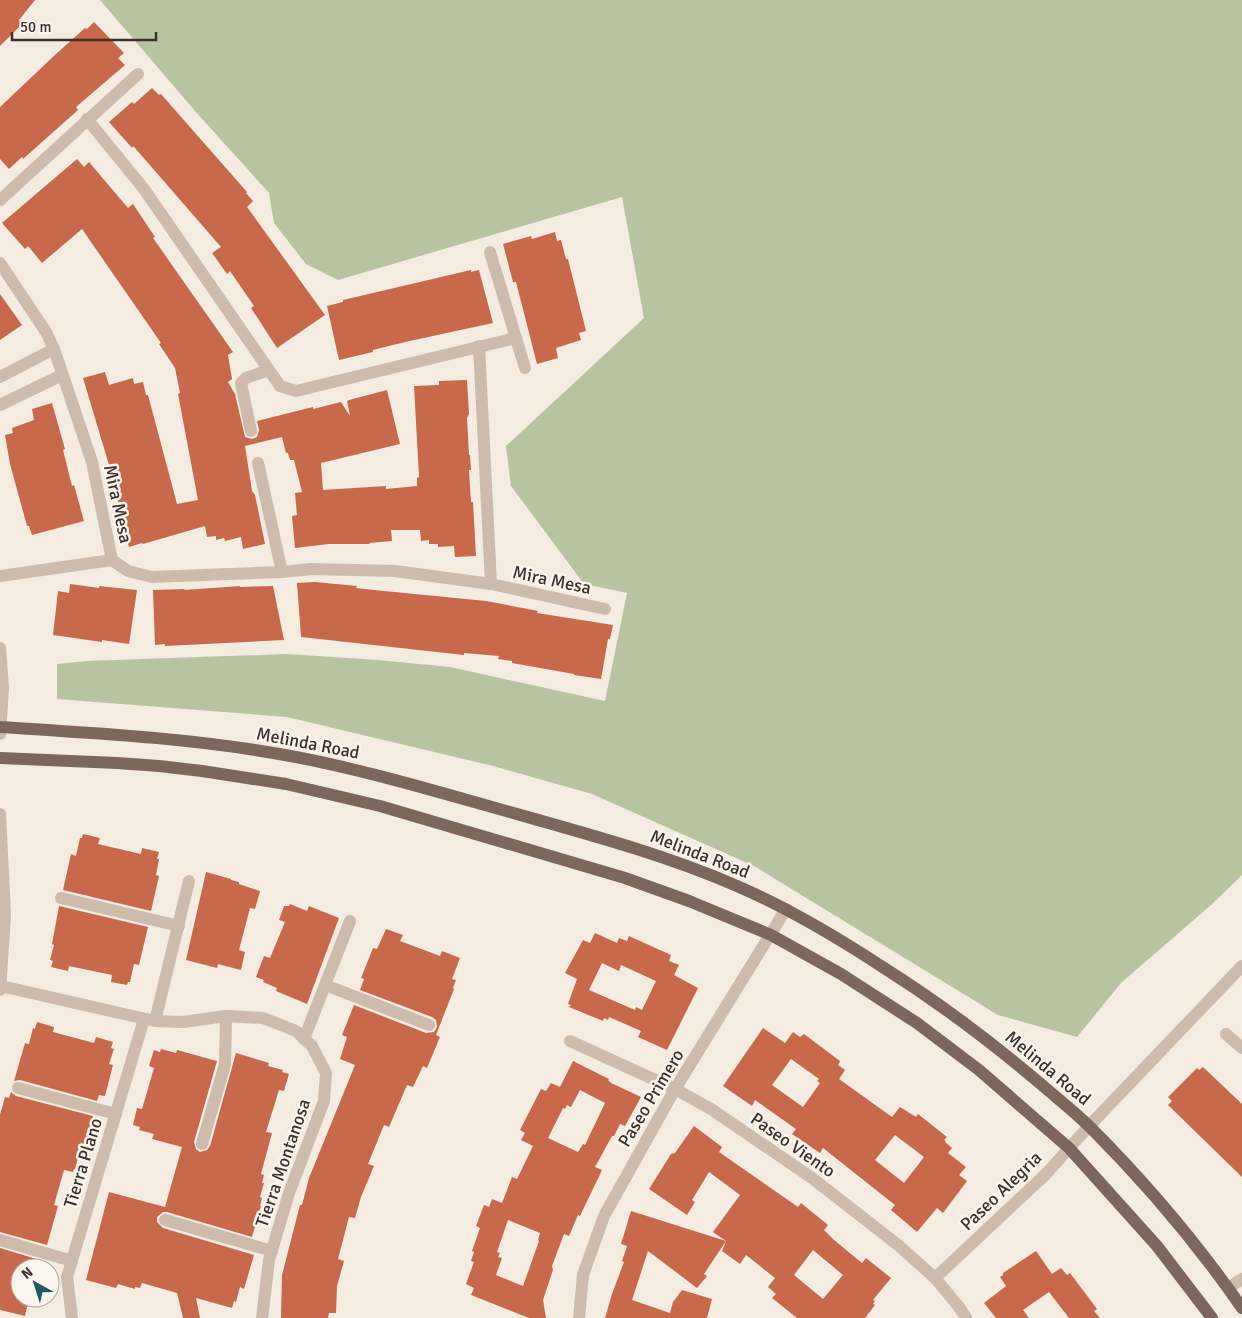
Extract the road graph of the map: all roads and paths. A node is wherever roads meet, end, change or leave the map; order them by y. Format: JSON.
{"nodes":[{"id":1,"x":138,"y":74,"type":"dead end"},
{"id":2,"x":88,"y":118,"type":"junction"},
{"id":3,"x":0,"y":200,"type":"edge"},
{"id":4,"x":490,"y":252,"type":"dead end"},
{"id":5,"x":0,"y":263,"type":"edge"},
{"id":6,"x":516,"y":338,"type":"junction"},
{"id":7,"x":479,"y":346,"type":"junction"},
{"id":8,"x":54,"y":349,"type":"junction"},
{"id":9,"x":525,"y":368,"type":"dead end"},
{"id":10,"x":269,"y":370,"type":"junction"},
{"id":11,"x":62,"y":375,"type":"junction"},
{"id":12,"x":0,"y":377,"type":"edge"},
{"id":13,"x":0,"y":405,"type":"edge"},
{"id":14,"x":251,"y":431,"type":"dead end"},
{"id":15,"x":258,"y":463,"type":"dead end"},
{"id":16,"x":112,"y":560,"type":"junction"},
{"id":17,"x":282,"y":572,"type":"junction"},
{"id":18,"x":0,"y":576,"type":"edge"},
{"id":19,"x":491,"y":584,"type":"junction"},
{"id":20,"x":605,"y":609,"type":"dead end"},
{"id":21,"x":0,"y":648,"type":"edge"},
{"id":22,"x":0,"y":729,"type":"edge"},
{"id":23,"x":0,"y":758,"type":"edge"},
{"id":24,"x":0,"y":814,"type":"edge"},
{"id":25,"x":189,"y":881,"type":"dead end"},
{"id":26,"x":61,"y":898,"type":"dead end"},
{"id":27,"x":786,"y":909,"type":"junction"},
{"id":28,"x":350,"y":921,"type":"dead end"},
{"id":29,"x":179,"y":926,"type":"junction"},
{"id":30,"x":771,"y":935,"type":"junction"},
{"id":31,"x":1242,"y":966,"type":"edge"},
{"id":32,"x":325,"y":985,"type":"junction"},
{"id":33,"x":1,"y":988,"type":"edge"},
{"id":34,"x":226,"y":1016,"type":"junction"},
{"id":35,"x":150,"y":1020,"type":"junction"},
{"id":36,"x":428,"y":1024,"type":"dead end"},
{"id":37,"x":1226,"y":1034,"type":"dead end"},
{"id":38,"x":304,"y":1038,"type":"junction"},
{"id":39,"x":570,"y":1041,"type":"dead end"},
{"id":40,"x":1242,"y":1048,"type":"edge"},
{"id":41,"x":18,"y":1088,"type":"dead end"},
{"id":42,"x":675,"y":1090,"type":"junction"},
{"id":43,"x":116,"y":1114,"type":"junction"},
{"id":44,"x":1089,"y":1126,"type":"junction"},
{"id":45,"x":202,"y":1144,"type":"dead end"},
{"id":46,"x":1069,"y":1148,"type":"junction"},
{"id":47,"x":165,"y":1220,"type":"dead end"},
{"id":48,"x":0,"y":1240,"type":"edge"},
{"id":49,"x":272,"y":1251,"type":"junction"},
{"id":50,"x":72,"y":1261,"type":"junction"},
{"id":51,"x":935,"y":1278,"type":"junction"},
{"id":52,"x":1242,"y":1279,"type":"edge"},
{"id":53,"x":1228,"y":1288,"type":"junction"},
{"id":54,"x":1242,"y":1308,"type":"edge"},
{"id":55,"x":72,"y":1318,"type":"edge"},
{"id":56,"x":262,"y":1318,"type":"edge"},
{"id":57,"x":579,"y":1318,"type":"edge"},
{"id":58,"x":966,"y":1318,"type":"edge"},
{"id":59,"x":1212,"y":1318,"type":"edge"}],
"edges":[{"from":1,"to":2,"type":"street"},
{"from":2,"to":3,"type":"street"},
{"from":2,"to":10,"type":"street"},
{"from":4,"to":6,"type":"street"},
{"from":5,"to":8,"type":"street","name":"Mira Mesa"},
{"from":6,"to":7,"type":"street"},
{"from":6,"to":9,"type":"street"},
{"from":7,"to":10,"type":"street"},
{"from":7,"to":19,"type":"street","name":"Mira Mesa"},
{"from":8,"to":11,"type":"street","name":"Mira Mesa"},
{"from":8,"to":12,"type":"street"},
{"from":10,"to":14,"type":"street"},
{"from":11,"to":13,"type":"street"},
{"from":11,"to":16,"type":"street","name":"Mira Mesa"},
{"from":15,"to":17,"type":"street"},
{"from":16,"to":17,"type":"street","name":"Mira Mesa"},
{"from":16,"to":18,"type":"street"},
{"from":17,"to":19,"type":"street","name":"Mira Mesa"},
{"from":19,"to":20,"type":"street","name":"Mira Mesa"},
{"from":21,"to":22,"type":"street"},
{"from":22,"to":27,"type":"main road","name":"Melinda Road"},
{"from":23,"to":30,"type":"main road"},
{"from":24,"to":33,"type":"street"},
{"from":25,"to":29,"type":"street","name":"Tierra Plano"},
{"from":26,"to":29,"type":"street"},
{"from":27,"to":30,"type":"street","name":"Paseo Primero"},
{"from":27,"to":44,"type":"main road","name":"Melinda Road"},
{"from":28,"to":32,"type":"street"},
{"from":29,"to":35,"type":"street","name":"Tierra Plano"},
{"from":30,"to":42,"type":"street","name":"Paseo Primero"},
{"from":30,"to":46,"type":"main road"},
{"from":31,"to":44,"type":"street","name":"Paseo Alegria"},
{"from":32,"to":36,"type":"street"},
{"from":32,"to":38,"type":"street"},
{"from":33,"to":35,"type":"street","name":"Tierra Montanosa"},
{"from":34,"to":35,"type":"street","name":"Tierra Montanosa"},
{"from":34,"to":38,"type":"street","name":"Tierra Montanosa"},
{"from":34,"to":45,"type":"street"},
{"from":35,"to":43,"type":"street","name":"Tierra Plano"},
{"from":37,"to":40,"type":"street"},
{"from":38,"to":49,"type":"street","name":"Tierra Montanosa"},
{"from":39,"to":42,"type":"street","name":"Paseo Viento"},
{"from":41,"to":43,"type":"street"},
{"from":42,"to":51,"type":"street","name":"Paseo Viento"},
{"from":42,"to":57,"type":"street","name":"Paseo Primero"},
{"from":43,"to":50,"type":"street","name":"Tierra Plano"},
{"from":44,"to":46,"type":"street","name":"Paseo Alegria"},
{"from":44,"to":53,"type":"main road","name":"Melinda Road"},
{"from":46,"to":51,"type":"street","name":"Paseo Alegria"},
{"from":46,"to":59,"type":"main road"},
{"from":47,"to":49,"type":"street"},
{"from":48,"to":50,"type":"street"},
{"from":49,"to":56,"type":"street","name":"Tierra Montanosa"},
{"from":50,"to":55,"type":"street","name":"Tierra Plano"},
{"from":51,"to":58,"type":"street","name":"Paseo Viento"},
{"from":52,"to":53,"type":"street"},
{"from":53,"to":54,"type":"main road","name":"Melinda Road"}]}
